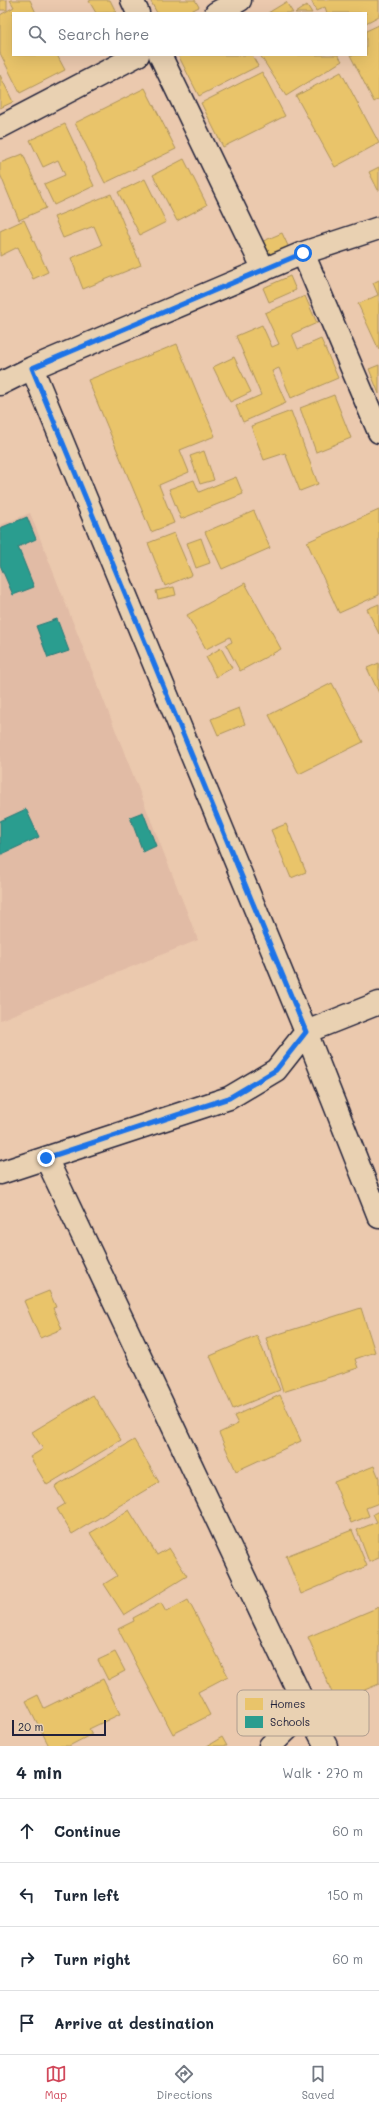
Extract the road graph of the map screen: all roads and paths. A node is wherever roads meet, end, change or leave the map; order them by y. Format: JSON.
{"nodes":[{"id":1,"x":132,"y":0,"type":"edge"},
{"id":2,"x":240,"y":0,"type":"edge"},
{"id":3,"x":138,"y":12,"type":"edge"},
{"id":4,"x":218,"y":12,"type":"edge"},
{"id":5,"x":136,"y":56,"type":"edge"},
{"id":6,"x":160,"y":56,"type":"edge"},
{"id":7,"x":0,"y":126,"type":"edge"},
{"id":8,"x":379,"y":228,"type":"edge"},
{"id":9,"x":303,"y":253,"type":"junction"},
{"id":10,"x":264,"y":270,"type":"junction"},
{"id":11,"x":32,"y":368,"type":"junction"},
{"id":12,"x":0,"y":384,"type":"edge"},
{"id":13,"x":379,"y":432,"type":"edge"},
{"id":14,"x":379,"y":1003,"type":"edge"},
{"id":15,"x":306,"y":1032,"type":"junction"},
{"id":16,"x":46,"y":1158,"type":"junction"},
{"id":17,"x":0,"y":1173,"type":"edge"},
{"id":18,"x":379,"y":1217,"type":"edge"},
{"id":19,"x":298,"y":1690,"type":"edge"},
{"id":20,"x":280,"y":1736,"type":"edge"},
{"id":21,"x":321,"y":1736,"type":"edge"},
{"id":22,"x":270,"y":1746,"type":"edge"},
{"id":23,"x":326,"y":1746,"type":"edge"}],
"edges":[{"from":1,"to":3,"type":"street"},
{"from":2,"to":4,"type":"street"},
{"from":5,"to":7,"type":"street"},
{"from":6,"to":10,"type":"street"},
{"from":8,"to":9,"type":"street"},
{"from":9,"to":10,"type":"street"},
{"from":9,"to":13,"type":"street"},
{"from":10,"to":11,"type":"street"},
{"from":11,"to":12,"type":"street"},
{"from":11,"to":15,"type":"street"},
{"from":14,"to":15,"type":"street"},
{"from":15,"to":16,"type":"street"},
{"from":15,"to":18,"type":"street"},
{"from":16,"to":17,"type":"street"},
{"from":16,"to":19,"type":"street"},
{"from":20,"to":22,"type":"street"},
{"from":21,"to":23,"type":"street"}]}
